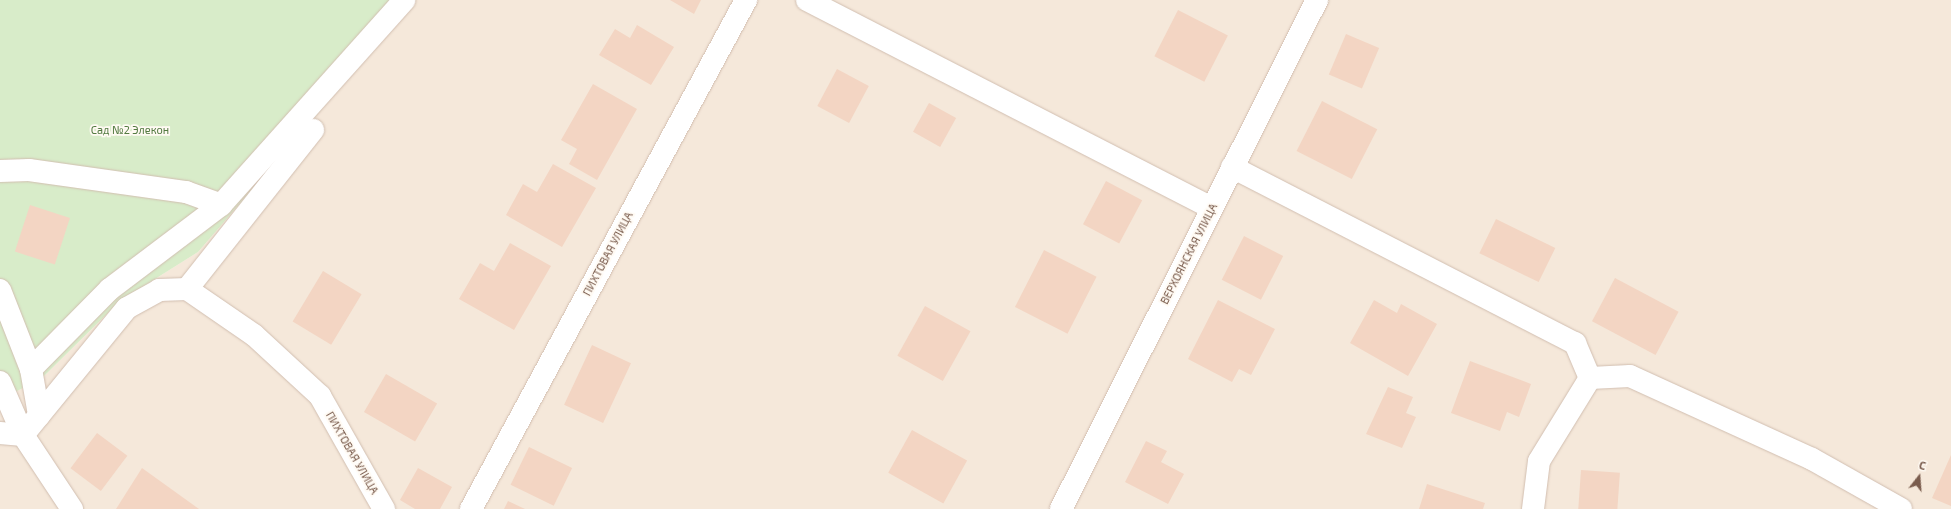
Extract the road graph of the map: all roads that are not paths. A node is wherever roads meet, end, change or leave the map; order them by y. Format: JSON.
{"nodes":[{"id":1,"x":404,"y":0,"type":"edge"},
{"id":2,"x":746,"y":0,"type":"edge"},
{"id":3,"x":807,"y":0,"type":"edge"},
{"id":4,"x":1316,"y":0,"type":"edge"},
{"id":5,"x":313,"y":130,"type":"dead end"},
{"id":6,"x":1232,"y":167,"type":"junction"},
{"id":7,"x":0,"y":170,"type":"edge"},
{"id":8,"x":221,"y":205,"type":"junction"},
{"id":9,"x":1212,"y":208,"type":"junction"},
{"id":10,"x":187,"y":289,"type":"junction"},
{"id":11,"x":0,"y":290,"type":"edge"},
{"id":12,"x":31,"y":369,"type":"junction"},
{"id":13,"x":1590,"y":378,"type":"junction"},
{"id":14,"x":0,"y":382,"type":"edge"},
{"id":15,"x":39,"y":415,"type":"junction"},
{"id":16,"x":0,"y":432,"type":"edge"},
{"id":17,"x":23,"y":435,"type":"junction"},
{"id":18,"x":72,"y":509,"type":"edge"},
{"id":19,"x":384,"y":509,"type":"edge"},
{"id":20,"x":471,"y":509,"type":"edge"},
{"id":21,"x":1061,"y":509,"type":"edge"},
{"id":22,"x":1533,"y":509,"type":"edge"},
{"id":23,"x":1902,"y":509,"type":"edge"}],
"edges":[{"from":1,"to":8,"type":"street"},
{"from":2,"to":20,"type":"street","name":"ПИХТОВАЯ УЛИЦА"},
{"from":3,"to":9,"type":"street"},
{"from":4,"to":6,"type":"street","name":"ВЕРХОЯНСКАЯ УЛИЦА"},
{"from":5,"to":10,"type":"street"},
{"from":6,"to":9,"type":"street","name":"ВЕРХОЯНСКАЯ УЛИЦА"},
{"from":6,"to":13,"type":"street"},
{"from":7,"to":8,"type":"street"},
{"from":8,"to":12,"type":"street"},
{"from":9,"to":21,"type":"street","name":"ВЕРХОЯНСКАЯ УЛИЦА"},
{"from":10,"to":15,"type":"street"},
{"from":10,"to":19,"type":"street","name":"ПИХТОВАЯ УЛИЦА"},
{"from":11,"to":12,"type":"street"},
{"from":12,"to":15,"type":"street"},
{"from":13,"to":22,"type":"street"},
{"from":13,"to":23,"type":"street"},
{"from":14,"to":17,"type":"street"},
{"from":15,"to":17,"type":"street"},
{"from":16,"to":17,"type":"street"},
{"from":17,"to":18,"type":"street"}]}
